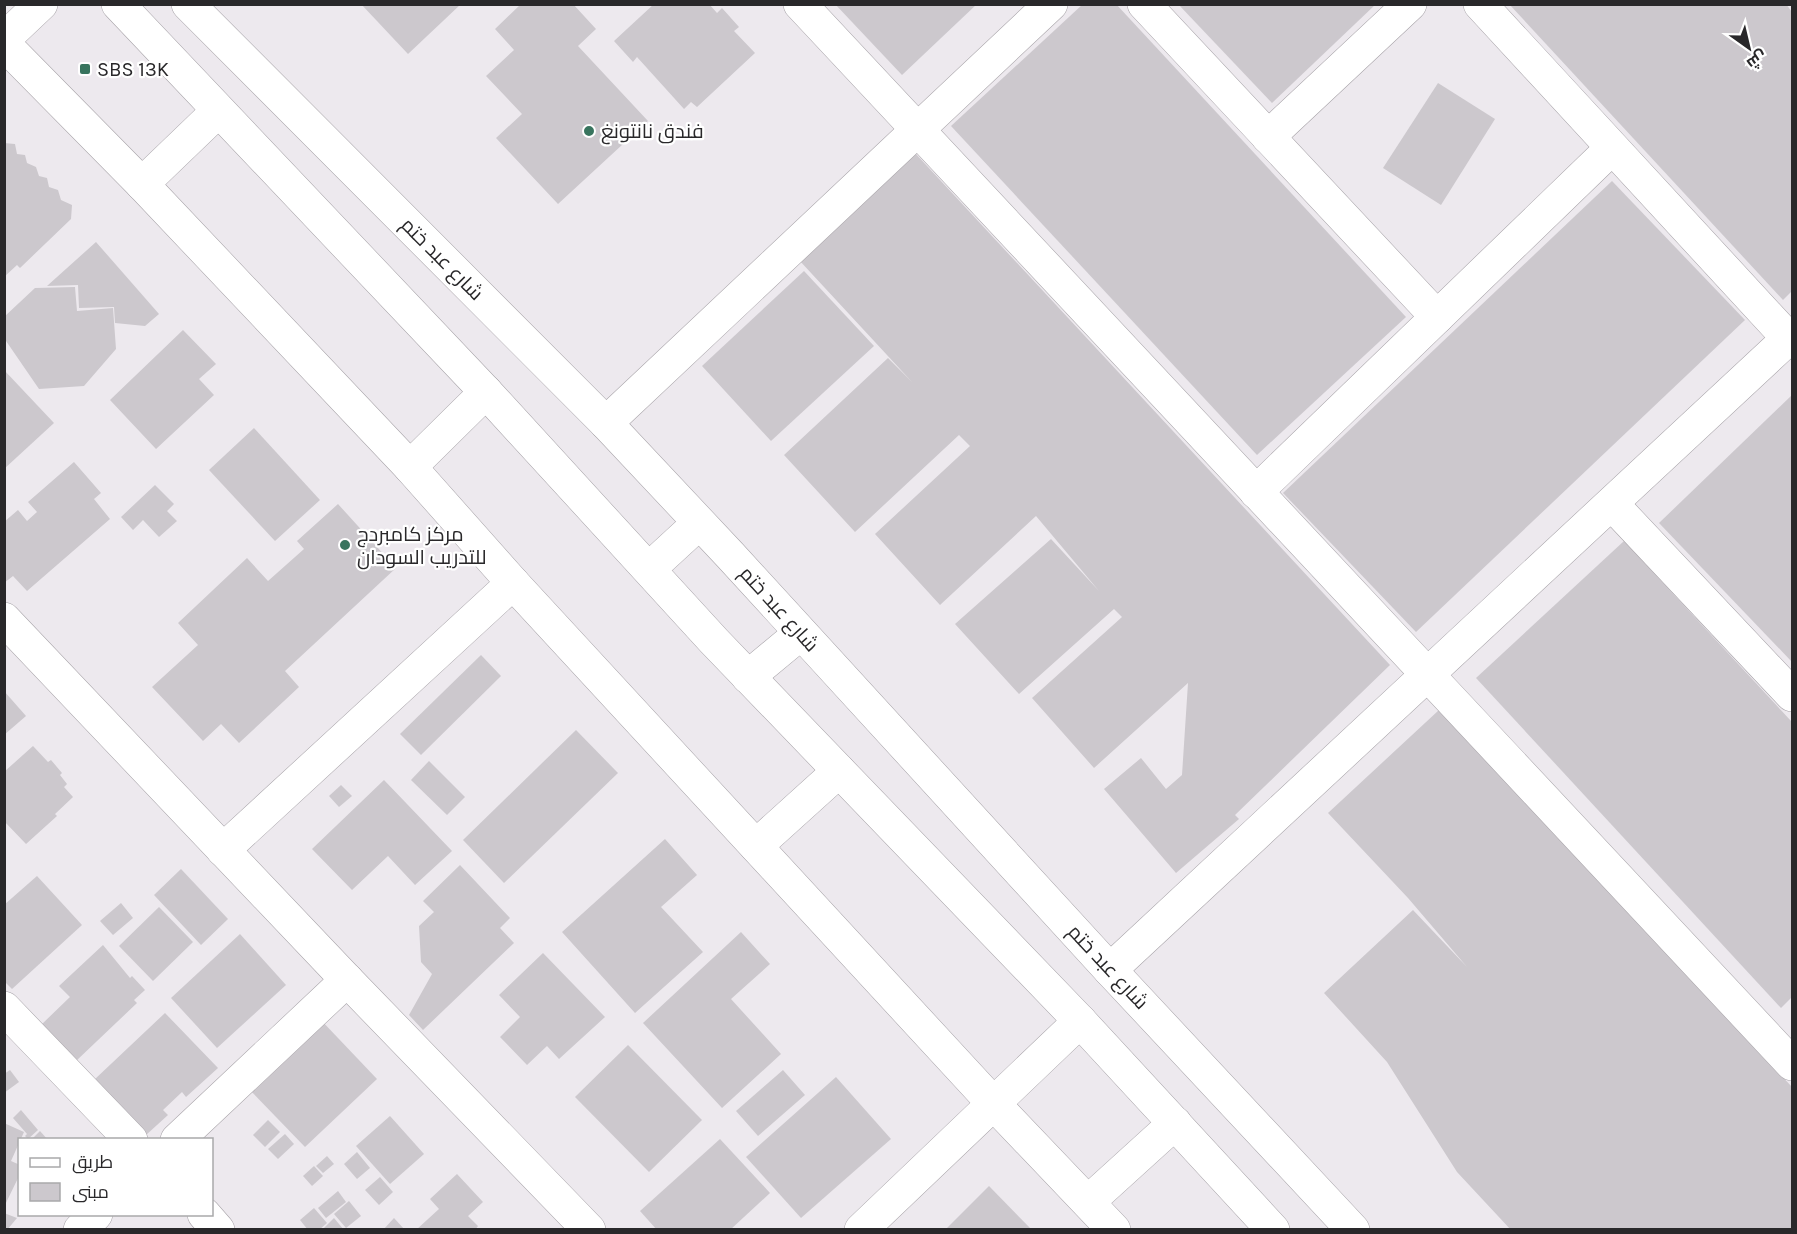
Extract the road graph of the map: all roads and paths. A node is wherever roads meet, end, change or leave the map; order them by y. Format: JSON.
{"nodes":[{"id":1,"x":41,"y":4,"type":"edge"},
{"id":2,"x":118,"y":4,"type":"edge"},
{"id":3,"x":188,"y":4,"type":"edge"},
{"id":4,"x":800,"y":4,"type":"edge"},
{"id":5,"x":1052,"y":4,"type":"edge"},
{"id":6,"x":1144,"y":4,"type":"edge"},
{"id":7,"x":1410,"y":4,"type":"edge"},
{"id":8,"x":1480,"y":4,"type":"edge"},
{"id":9,"x":4,"y":39,"type":"edge"},
{"id":10,"x":4,"y":44,"type":"edge"},
{"id":11,"x":218,"y":111,"type":"junction"},
{"id":12,"x":918,"y":130,"type":"junction"},
{"id":13,"x":1268,"y":137,"type":"junction"},
{"id":14,"x":1612,"y":148,"type":"junction"},
{"id":15,"x":142,"y":184,"type":"junction"},
{"id":16,"x":1437,"y":317,"type":"junction"},
{"id":17,"x":1791,"y":337,"type":"edge"},
{"id":18,"x":486,"y":392,"type":"junction"},
{"id":19,"x":606,"y":423,"type":"junction"},
{"id":20,"x":410,"y":467,"type":"junction"},
{"id":21,"x":1256,"y":492,"type":"junction"},
{"id":22,"x":1612,"y":504,"type":"junction"},
{"id":23,"x":699,"y":523,"type":"junction"},
{"id":24,"x":650,"y":569,"type":"junction"},
{"id":25,"x":513,"y":583,"type":"junction"},
{"id":26,"x":4,"y":619,"type":"edge"},
{"id":27,"x":801,"y":633,"type":"junction"},
{"id":28,"x":1428,"y":675,"type":"junction"},
{"id":29,"x":748,"y":676,"type":"junction"},
{"id":30,"x":1791,"y":692,"type":"edge"},
{"id":31,"x":839,"y":771,"type":"junction"},
{"id":32,"x":756,"y":846,"type":"junction"},
{"id":33,"x":223,"y":850,"type":"junction"},
{"id":34,"x":1110,"y":970,"type":"junction"},
{"id":35,"x":346,"y":980,"type":"junction"},
{"id":36,"x":4,"y":1008,"type":"edge"},
{"id":37,"x":1080,"y":1021,"type":"junction"},
{"id":38,"x":1787,"y":1048,"type":"edge"},
{"id":39,"x":993,"y":1103,"type":"junction"},
{"id":40,"x":1175,"y":1123,"type":"junction"},
{"id":41,"x":129,"y":1138,"type":"edge"},
{"id":42,"x":179,"y":1138,"type":"edge"},
{"id":43,"x":1088,"y":1202,"type":"junction"},
{"id":44,"x":95,"y":1216,"type":"edge"},
{"id":45,"x":205,"y":1216,"type":"edge"},
{"id":46,"x":80,"y":1230,"type":"edge"},
{"id":47,"x":218,"y":1230,"type":"edge"},
{"id":48,"x":589,"y":1230,"type":"edge"},
{"id":49,"x":861,"y":1230,"type":"edge"},
{"id":50,"x":1114,"y":1230,"type":"edge"},
{"id":51,"x":1273,"y":1230,"type":"edge"},
{"id":52,"x":1353,"y":1230,"type":"edge"}],
"edges":[{"from":1,"to":9,"type":"street"},
{"from":2,"to":11,"type":"street"},
{"from":3,"to":19,"type":"street","name":"شارع عبد ختم"},
{"from":4,"to":12,"type":"street"},
{"from":5,"to":12,"type":"street"},
{"from":6,"to":13,"type":"street"},
{"from":7,"to":13,"type":"street"},
{"from":8,"to":14,"type":"street"},
{"from":10,"to":15,"type":"street"},
{"from":11,"to":15,"type":"street"},
{"from":11,"to":18,"type":"street"},
{"from":12,"to":19,"type":"street"},
{"from":12,"to":21,"type":"street"},
{"from":13,"to":16,"type":"street"},
{"from":14,"to":16,"type":"street"},
{"from":14,"to":17,"type":"street"},
{"from":15,"to":20,"type":"street"},
{"from":16,"to":21,"type":"street"},
{"from":17,"to":22,"type":"street"},
{"from":18,"to":20,"type":"street"},
{"from":18,"to":24,"type":"street"},
{"from":19,"to":23,"type":"street","name":"شارع عبد ختم"},
{"from":20,"to":25,"type":"street"},
{"from":21,"to":28,"type":"street"},
{"from":22,"to":28,"type":"street"},
{"from":22,"to":30,"type":"street"},
{"from":23,"to":24,"type":"street"},
{"from":23,"to":27,"type":"street","name":"شارع عبد ختم"},
{"from":24,"to":29,"type":"street"},
{"from":25,"to":32,"type":"street"},
{"from":25,"to":33,"type":"street"},
{"from":26,"to":33,"type":"street"},
{"from":27,"to":29,"type":"street"},
{"from":27,"to":34,"type":"street","name":"شارع عبد ختم"},
{"from":28,"to":34,"type":"street"},
{"from":28,"to":38,"type":"street"},
{"from":29,"to":31,"type":"street"},
{"from":31,"to":32,"type":"street"},
{"from":31,"to":37,"type":"street"},
{"from":32,"to":39,"type":"street"},
{"from":33,"to":35,"type":"street"},
{"from":34,"to":52,"type":"street","name":"شارع عبد ختم"},
{"from":35,"to":42,"type":"street"},
{"from":35,"to":48,"type":"street"},
{"from":36,"to":41,"type":"street"},
{"from":37,"to":39,"type":"street"},
{"from":37,"to":40,"type":"street"},
{"from":39,"to":43,"type":"street"},
{"from":39,"to":49,"type":"street"},
{"from":40,"to":43,"type":"street"},
{"from":40,"to":51,"type":"street"},
{"from":43,"to":50,"type":"street"},
{"from":44,"to":46,"type":"street"},
{"from":45,"to":47,"type":"street"}]}
